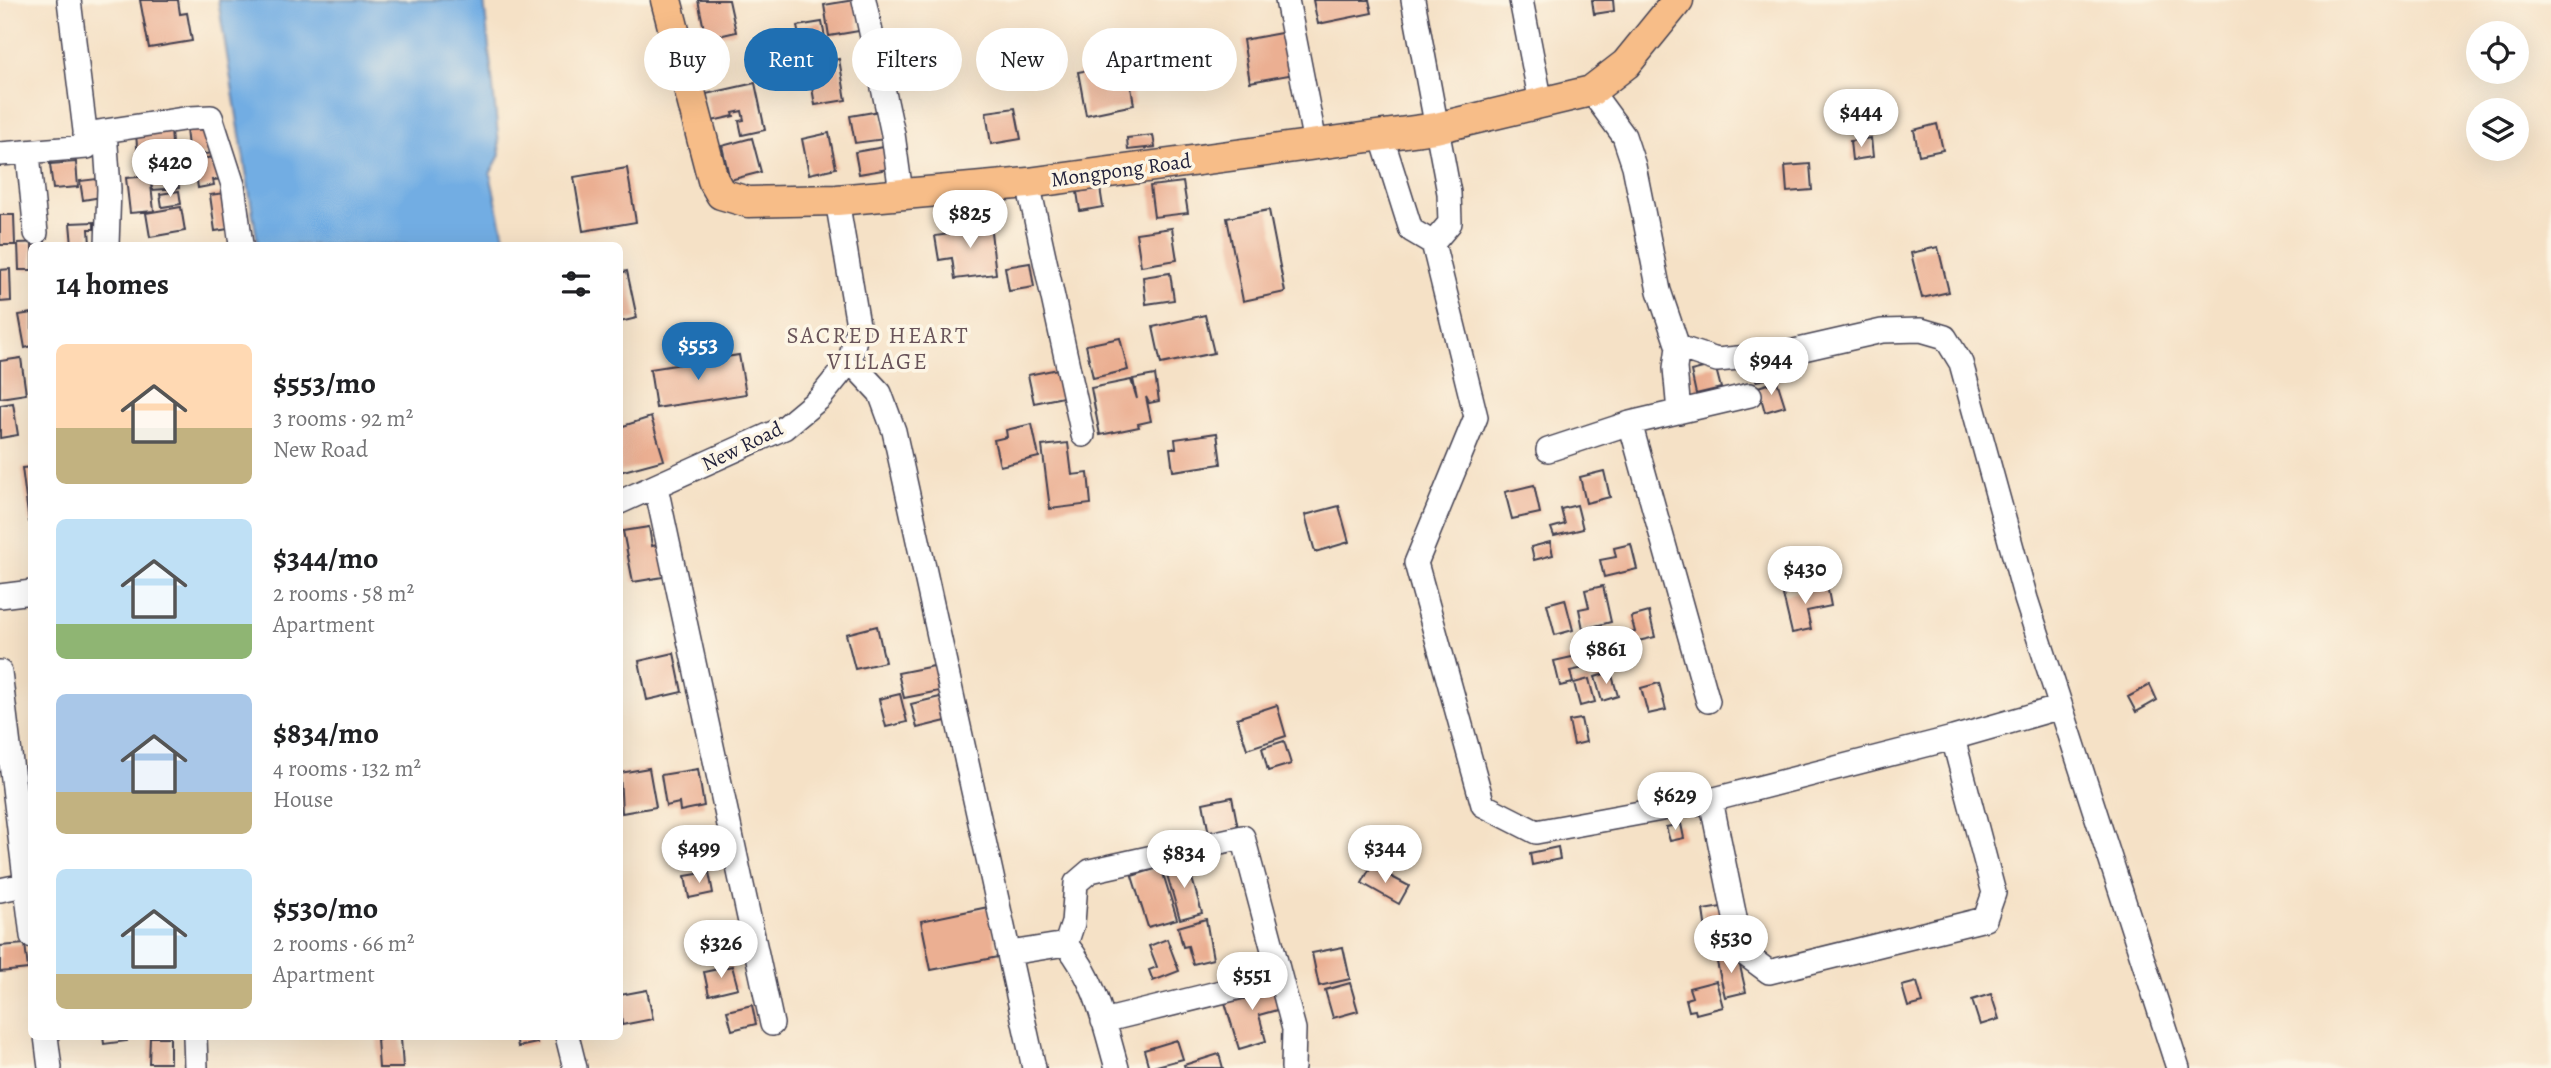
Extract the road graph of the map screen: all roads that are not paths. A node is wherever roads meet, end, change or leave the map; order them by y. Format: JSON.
{"nodes":[{"id":1,"x":69,"y":0,"type":"edge"},
{"id":2,"x":667,"y":0,"type":"edge"},
{"id":3,"x":863,"y":0,"type":"edge"},
{"id":4,"x":1287,"y":0,"type":"edge"},
{"id":5,"x":1413,"y":0,"type":"edge"},
{"id":6,"x":1521,"y":0,"type":"edge"},
{"id":7,"x":1678,"y":0,"type":"edge"},
{"id":8,"x":1591,"y":91,"type":"junction"},
{"id":9,"x":1541,"y":103,"type":"junction"},
{"id":10,"x":1436,"y":128,"type":"junction"},
{"id":11,"x":95,"y":132,"type":"junction"},
{"id":12,"x":1381,"y":135,"type":"junction"},
{"id":13,"x":1315,"y":143,"type":"junction"},
{"id":14,"x":28,"y":153,"type":"junction"},
{"id":15,"x":0,"y":154,"type":"edge"},
{"id":16,"x":1028,"y":183,"type":"junction"},
{"id":17,"x":901,"y":193,"type":"junction"},
{"id":18,"x":837,"y":200,"type":"junction"},
{"id":19,"x":36,"y":233,"type":"dead end"},
{"id":20,"x":107,"y":242,"type":"edge"},
{"id":21,"x":241,"y":242,"type":"edge"},
{"id":22,"x":1433,"y":243,"type":"junction"},
{"id":23,"x":1678,"y":347,"type":"junction"},
{"id":24,"x":850,"y":360,"type":"junction"},
{"id":25,"x":1751,"y":395,"type":"dead end"},
{"id":26,"x":1679,"y":412,"type":"junction"},
{"id":27,"x":1630,"y":424,"type":"junction"},
{"id":28,"x":1083,"y":435,"type":"dead end"},
{"id":29,"x":1548,"y":450,"type":"dead end"},
{"id":30,"x":656,"y":487,"type":"junction"},
{"id":31,"x":623,"y":501,"type":"edge"},
{"id":32,"x":28,"y":592,"type":"edge"},
{"id":33,"x":0,"y":596,"type":"edge"},
{"id":34,"x":0,"y":672,"type":"edge"},
{"id":35,"x":1708,"y":701,"type":"dead end"},
{"id":36,"x":2061,"y":707,"type":"junction"},
{"id":37,"x":1953,"y":738,"type":"junction"},
{"id":38,"x":1712,"y":800,"type":"junction"},
{"id":39,"x":24,"y":885,"type":"junction"},
{"id":40,"x":0,"y":890,"type":"edge"},
{"id":41,"x":28,"y":910,"type":"edge"},
{"id":42,"x":1066,"y":944,"type":"junction"},
{"id":43,"x":1010,"y":953,"type":"junction"},
{"id":44,"x":1278,"y":978,"type":"junction"},
{"id":45,"x":1104,"y":1021,"type":"junction"},
{"id":46,"x":772,"y":1024,"type":"dead end"},
{"id":47,"x":46,"y":1040,"type":"edge"},
{"id":48,"x":195,"y":1040,"type":"edge"},
{"id":49,"x":568,"y":1040,"type":"edge"},
{"id":50,"x":50,"y":1068,"type":"edge"},
{"id":51,"x":196,"y":1068,"type":"edge"},
{"id":52,"x":575,"y":1068,"type":"edge"},
{"id":53,"x":1034,"y":1068,"type":"edge"},
{"id":54,"x":1117,"y":1068,"type":"edge"},
{"id":55,"x":1293,"y":1068,"type":"edge"},
{"id":56,"x":2178,"y":1068,"type":"edge"}],
"edges":[{"from":1,"to":11,"type":"street"},
{"from":2,"to":18,"type":"main road","name":"Mongpong Road"},
{"from":3,"to":17,"type":"street"},
{"from":4,"to":13,"type":"street"},
{"from":5,"to":10,"type":"street"},
{"from":6,"to":9,"type":"street"},
{"from":7,"to":8,"type":"main road","name":"Mongpong Road"},
{"from":8,"to":9,"type":"main road","name":"Mongpong Road"},
{"from":8,"to":23,"type":"street"},
{"from":9,"to":10,"type":"main road","name":"Mongpong Road"},
{"from":10,"to":12,"type":"main road","name":"Mongpong Road"},
{"from":10,"to":22,"type":"street"},
{"from":11,"to":14,"type":"street"},
{"from":11,"to":20,"type":"street"},
{"from":11,"to":21,"type":"street"},
{"from":12,"to":13,"type":"main road","name":"Mongpong Road"},
{"from":12,"to":22,"type":"street"},
{"from":13,"to":16,"type":"main road","name":"Mongpong Road"},
{"from":14,"to":15,"type":"street"},
{"from":14,"to":19,"type":"street"},
{"from":16,"to":17,"type":"main road","name":"Mongpong Road"},
{"from":16,"to":28,"type":"street"},
{"from":17,"to":18,"type":"main road","name":"Mongpong Road"},
{"from":18,"to":24,"type":"street","name":"New Road"},
{"from":22,"to":38,"type":"street"},
{"from":23,"to":26,"type":"street"},
{"from":23,"to":36,"type":"street"},
{"from":24,"to":30,"type":"street","name":"New Road"},
{"from":24,"to":43,"type":"street"},
{"from":25,"to":26,"type":"street"},
{"from":26,"to":27,"type":"street"},
{"from":27,"to":29,"type":"street"},
{"from":27,"to":35,"type":"street"},
{"from":30,"to":31,"type":"street","name":"New Road"},
{"from":30,"to":46,"type":"street"},
{"from":32,"to":33,"type":"street"},
{"from":34,"to":39,"type":"street"},
{"from":36,"to":37,"type":"street"},
{"from":36,"to":56,"type":"street"},
{"from":37,"to":38,"type":"street"},
{"from":37,"to":38,"type":"street"},
{"from":39,"to":40,"type":"street"},
{"from":39,"to":41,"type":"street"},
{"from":42,"to":43,"type":"street"},
{"from":42,"to":44,"type":"street"},
{"from":42,"to":45,"type":"street"},
{"from":43,"to":53,"type":"street"},
{"from":44,"to":45,"type":"street"},
{"from":44,"to":55,"type":"street"},
{"from":45,"to":54,"type":"street"},
{"from":47,"to":50,"type":"street"},
{"from":48,"to":51,"type":"street"},
{"from":49,"to":52,"type":"street"}]}
